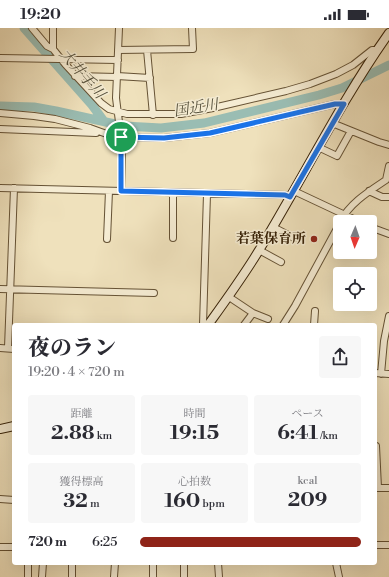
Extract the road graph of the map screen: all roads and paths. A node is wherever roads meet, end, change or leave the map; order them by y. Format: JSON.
{"nodes":[{"id":1,"x":32,"y":28,"type":"edge"},
{"id":2,"x":53,"y":28,"type":"edge"},
{"id":3,"x":119,"y":28,"type":"edge"},
{"id":4,"x":192,"y":28,"type":"edge"},
{"id":5,"x":389,"y":33,"type":"edge"},
{"id":6,"x":53,"y":49,"type":"junction"},
{"id":7,"x":118,"y":50,"type":"junction"},
{"id":8,"x":147,"y":50,"type":"junction"},
{"id":9,"x":375,"y":53,"type":"junction"},
{"id":10,"x":0,"y":58,"type":"edge"},
{"id":11,"x":60,"y":60,"type":"junction"},
{"id":12,"x":118,"y":60,"type":"junction"},
{"id":13,"x":75,"y":76,"type":"junction"},
{"id":14,"x":117,"y":76,"type":"junction"},
{"id":15,"x":150,"y":78,"type":"junction"},
{"id":16,"x":346,"y":102,"type":"junction"},
{"id":17,"x":0,"y":113,"type":"edge"},
{"id":18,"x":118,"y":113,"type":"junction"},
{"id":19,"x":153,"y":115,"type":"junction"},
{"id":20,"x":332,"y":123,"type":"junction"},
{"id":21,"x":0,"y":129,"type":"edge"},
{"id":22,"x":351,"y":131,"type":"junction"},
{"id":23,"x":104,"y":133,"type":"junction"},
{"id":24,"x":121,"y":136,"type":"junction"},
{"id":25,"x":389,"y":145,"type":"edge"},
{"id":26,"x":318,"y":147,"type":"junction"},
{"id":27,"x":389,"y":166,"type":"edge"},
{"id":28,"x":0,"y":188,"type":"edge"},
{"id":29,"x":14,"y":188,"type":"junction"},
{"id":30,"x":109,"y":191,"type":"junction"},
{"id":31,"x":121,"y":191,"type":"junction"},
{"id":32,"x":369,"y":191,"type":"junction"},
{"id":33,"x":173,"y":193,"type":"junction"},
{"id":34,"x":207,"y":194,"type":"junction"},
{"id":35,"x":292,"y":194,"type":"junction"},
{"id":36,"x":389,"y":197,"type":"edge"},
{"id":37,"x":344,"y":214,"type":"joint"},
{"id":38,"x":273,"y":227,"type":"junction"},
{"id":39,"x":377,"y":230,"type":"edge"},
{"id":40,"x":389,"y":234,"type":"edge"},
{"id":41,"x":333,"y":235,"type":"edge"},
{"id":42,"x":172,"y":238,"type":"dead end"},
{"id":43,"x":294,"y":238,"type":"dead end"},
{"id":44,"x":106,"y":239,"type":"dead end"},
{"id":45,"x":259,"y":250,"type":"junction"},
{"id":46,"x":281,"y":262,"type":"dead end"},
{"id":47,"x":0,"y":289,"type":"edge"},
{"id":48,"x":10,"y":289,"type":"junction"},
{"id":49,"x":154,"y":293,"type":"dead end"},
{"id":50,"x":229,"y":296,"type":"junction"},
{"id":51,"x":315,"y":311,"type":"dead end"},
{"id":52,"x":253,"y":313,"type":"junction"},
{"id":53,"x":389,"y":316,"type":"edge"},
{"id":54,"x":268,"y":319,"type":"dead end"},
{"id":55,"x":203,"y":323,"type":"edge"},
{"id":56,"x":209,"y":323,"type":"edge"},
{"id":57,"x":246,"y":323,"type":"edge"},
{"id":58,"x":284,"y":323,"type":"edge"},
{"id":59,"x":314,"y":323,"type":"edge"},
{"id":60,"x":386,"y":341,"type":"edge"},
{"id":61,"x":0,"y":348,"type":"edge"},
{"id":62,"x":11,"y":349,"type":"edge"},
{"id":63,"x":378,"y":374,"type":"edge"},
{"id":64,"x":389,"y":374,"type":"edge"},
{"id":65,"x":12,"y":427,"type":"edge"},
{"id":66,"x":0,"y":430,"type":"edge"},
{"id":67,"x":377,"y":488,"type":"edge"},
{"id":68,"x":389,"y":488,"type":"edge"},
{"id":69,"x":0,"y":499,"type":"edge"},
{"id":70,"x":12,"y":500,"type":"edge"},
{"id":71,"x":377,"y":545,"type":"edge"},
{"id":72,"x":389,"y":545,"type":"edge"},
{"id":73,"x":0,"y":547,"type":"edge"},
{"id":74,"x":12,"y":547,"type":"edge"},
{"id":75,"x":28,"y":565,"type":"edge"},
{"id":76,"x":43,"y":565,"type":"edge"},
{"id":77,"x":72,"y":565,"type":"edge"},
{"id":78,"x":115,"y":565,"type":"edge"},
{"id":79,"x":152,"y":565,"type":"edge"},
{"id":80,"x":184,"y":565,"type":"edge"},
{"id":81,"x":218,"y":565,"type":"edge"},
{"id":82,"x":336,"y":565,"type":"edge"},
{"id":83,"x":28,"y":577,"type":"edge"},
{"id":84,"x":42,"y":577,"type":"edge"},
{"id":85,"x":72,"y":577,"type":"edge"},
{"id":86,"x":114,"y":577,"type":"edge"},
{"id":87,"x":153,"y":577,"type":"edge"},
{"id":88,"x":184,"y":577,"type":"edge"},
{"id":89,"x":219,"y":577,"type":"edge"},
{"id":90,"x":339,"y":577,"type":"edge"}],
"edges":[{"from":1,"to":6,"type":"street"},
{"from":2,"to":6,"type":"street"},
{"from":3,"to":7,"type":"street"},
{"from":4,"to":8,"type":"street"},
{"from":5,"to":9,"type":"main road"},
{"from":6,"to":11,"type":"street"},
{"from":7,"to":8,"type":"street"},
{"from":7,"to":12,"type":"street"},
{"from":8,"to":15,"type":"street"},
{"from":9,"to":16,"type":"main road"},
{"from":9,"to":19,"type":"street"},
{"from":10,"to":11,"type":"street"},
{"from":11,"to":12,"type":"street"},
{"from":11,"to":13,"type":"street"},
{"from":12,"to":14,"type":"street"},
{"from":13,"to":14,"type":"street"},
{"from":13,"to":18,"type":"street"},
{"from":14,"to":15,"type":"street"},
{"from":14,"to":18,"type":"street"},
{"from":15,"to":19,"type":"street"},
{"from":16,"to":20,"type":"main road"},
{"from":16,"to":24,"type":"street"},
{"from":17,"to":23,"type":"street"},
{"from":18,"to":19,"type":"street"},
{"from":18,"to":24,"type":"street"},
{"from":20,"to":22,"type":"street"},
{"from":20,"to":26,"type":"main road"},
{"from":21,"to":23,"type":"street"},
{"from":22,"to":25,"type":"street"},
{"from":22,"to":26,"type":"street"},
{"from":23,"to":24,"type":"street"},
{"from":24,"to":31,"type":"street"},
{"from":26,"to":35,"type":"main road"},
{"from":27,"to":32,"type":"street"},
{"from":28,"to":29,"type":"street"},
{"from":29,"to":30,"type":"street"},
{"from":29,"to":48,"type":"street"},
{"from":30,"to":31,"type":"street"},
{"from":30,"to":44,"type":"street"},
{"from":31,"to":33,"type":"street"},
{"from":32,"to":36,"type":"street"},
{"from":32,"to":37,"type":"street"},
{"from":33,"to":34,"type":"street"},
{"from":33,"to":42,"type":"street"},
{"from":34,"to":35,"type":"street"},
{"from":34,"to":55,"type":"street"},
{"from":35,"to":37,"type":"street"},
{"from":35,"to":38,"type":"main road"},
{"from":38,"to":43,"type":"street"},
{"from":38,"to":45,"type":"main road"},
{"from":39,"to":40,"type":"street"},
{"from":41,"to":58,"type":"street"},
{"from":45,"to":46,"type":"street"},
{"from":45,"to":50,"type":"main road"},
{"from":47,"to":48,"type":"street"},
{"from":48,"to":49,"type":"street"},
{"from":48,"to":62,"type":"street"},
{"from":50,"to":52,"type":"street"},
{"from":50,"to":56,"type":"main road"},
{"from":51,"to":59,"type":"street"},
{"from":52,"to":54,"type":"street"},
{"from":52,"to":57,"type":"street"},
{"from":53,"to":60,"type":"street"},
{"from":60,"to":63,"type":"street"},
{"from":61,"to":62,"type":"street"},
{"from":63,"to":64,"type":"street"},
{"from":65,"to":66,"type":"main road"},
{"from":67,"to":68,"type":"street"},
{"from":69,"to":70,"type":"street"},
{"from":71,"to":72,"type":"street"},
{"from":73,"to":74,"type":"street"},
{"from":75,"to":83,"type":"street"},
{"from":76,"to":84,"type":"street"},
{"from":77,"to":85,"type":"street"},
{"from":78,"to":86,"type":"street"},
{"from":79,"to":87,"type":"street"},
{"from":80,"to":88,"type":"street"},
{"from":81,"to":89,"type":"street"},
{"from":82,"to":90,"type":"street"}]}
